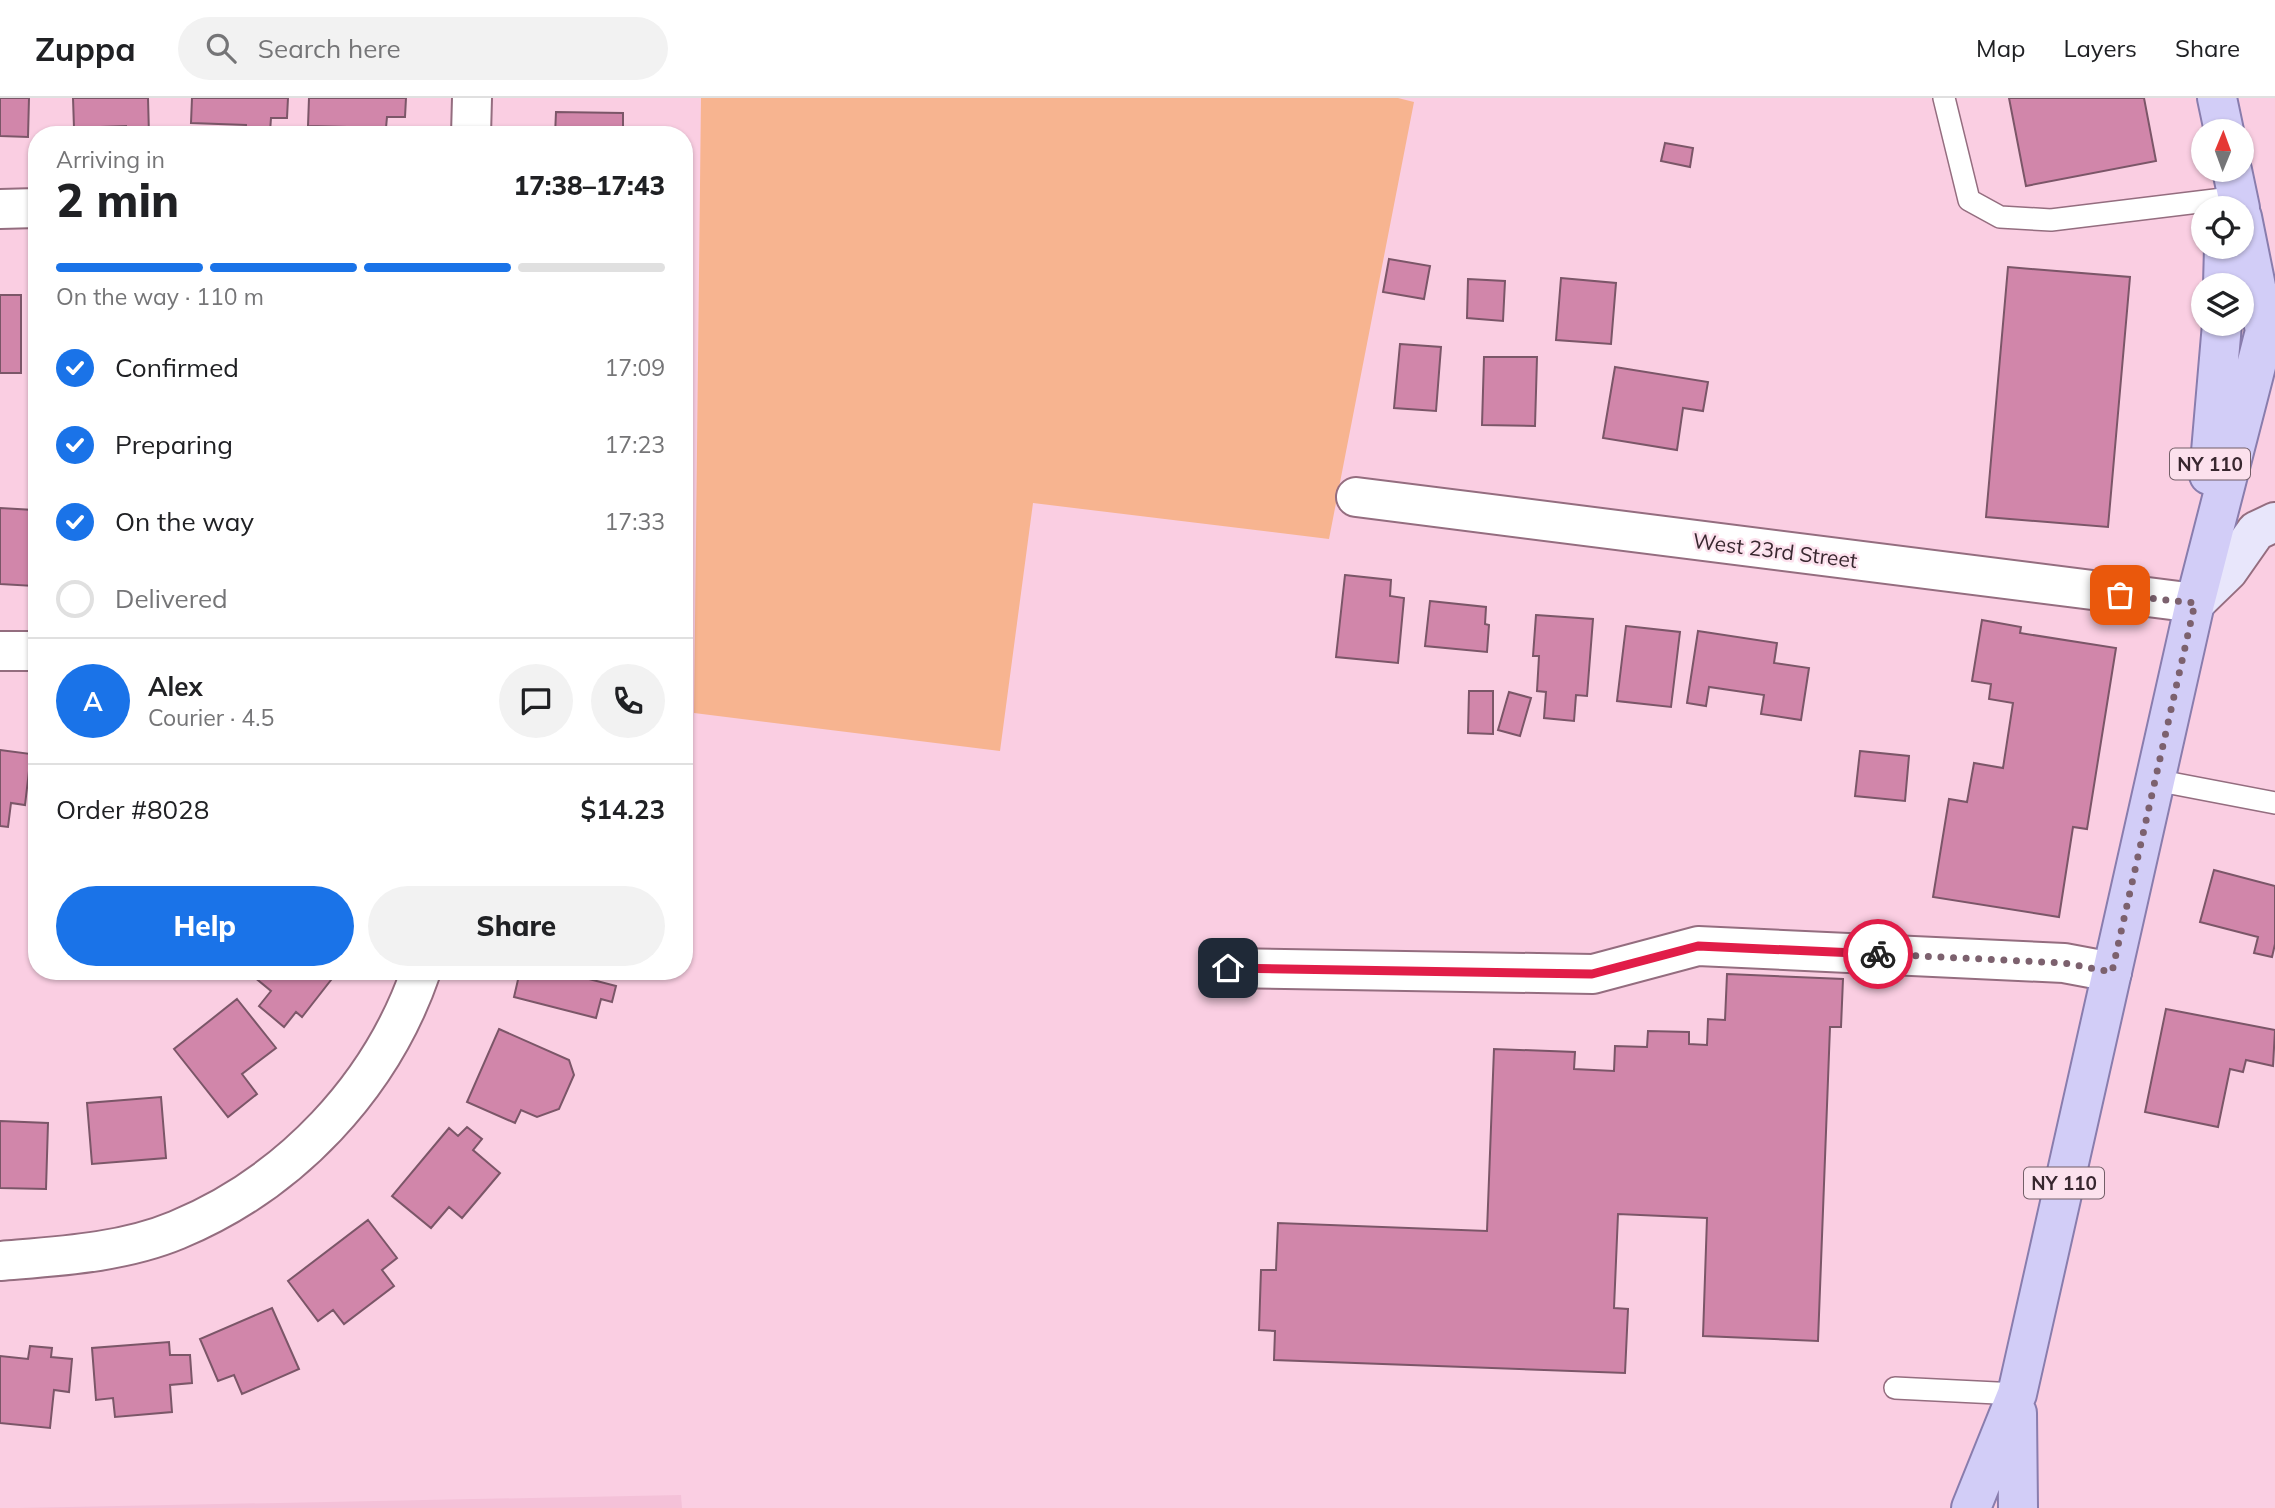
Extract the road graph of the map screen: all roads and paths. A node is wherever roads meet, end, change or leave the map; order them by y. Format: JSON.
{"nodes":[{"id":1,"x":472,"y":98,"type":"edge"},
{"id":2,"x":1944,"y":98,"type":"edge"},
{"id":3,"x":2216,"y":98,"type":"edge"},
{"id":4,"x":2219,"y":119,"type":"edge"},
{"id":5,"x":471,"y":126,"type":"edge"},
{"id":6,"x":2231,"y":195,"type":"edge"},
{"id":7,"x":28,"y":208,"type":"edge"},
{"id":8,"x":0,"y":209,"type":"edge"},
{"id":9,"x":2221,"y":336,"type":"edge"},
{"id":10,"x":2270,"y":347,"type":"edge"},
{"id":11,"x":1356,"y":497,"type":"dead end"},
{"id":12,"x":2275,"y":522,"type":"edge"},
{"id":13,"x":2195,"y":603,"type":"junction"},
{"id":14,"x":0,"y":651,"type":"edge"},
{"id":15,"x":28,"y":651,"type":"edge"},
{"id":16,"x":2155,"y":780,"type":"junction"},
{"id":17,"x":2275,"y":803,"type":"edge"},
{"id":18,"x":1228,"y":968,"type":"dead end"},
{"id":19,"x":2112,"y":972,"type":"junction"},
{"id":20,"x":418,"y":980,"type":"edge"},
{"id":21,"x":0,"y":1261,"type":"edge"},
{"id":22,"x":1895,"y":1388,"type":"dead end"},
{"id":23,"x":2017,"y":1394,"type":"junction"},
{"id":24,"x":1971,"y":1508,"type":"edge"},
{"id":25,"x":2018,"y":1508,"type":"edge"}],
"edges":[{"from":1,"to":5,"type":"street"},
{"from":2,"to":6,"type":"lane"},
{"from":3,"to":4,"type":"main road"},
{"from":6,"to":10,"type":"main road","number":"NY 110"},
{"from":7,"to":8,"type":"street"},
{"from":9,"to":13,"type":"main road","number":"NY 110"},
{"from":10,"to":13,"type":"main road","number":"NY 110"},
{"from":11,"to":13,"type":"street","name":"West 23rd Street"},
{"from":12,"to":13,"type":"street"},
{"from":13,"to":16,"type":"main road","number":"NY 110"},
{"from":14,"to":15,"type":"street"},
{"from":16,"to":17,"type":"lane"},
{"from":16,"to":19,"type":"main road","number":"NY 110"},
{"from":18,"to":19,"type":"street"},
{"from":19,"to":23,"type":"main road","number":"NY 110"},
{"from":20,"to":21,"type":"street"},
{"from":22,"to":23,"type":"lane"},
{"from":23,"to":24,"type":"main road","number":"NY 110"},
{"from":23,"to":25,"type":"main road","number":"NY 110"}]}
